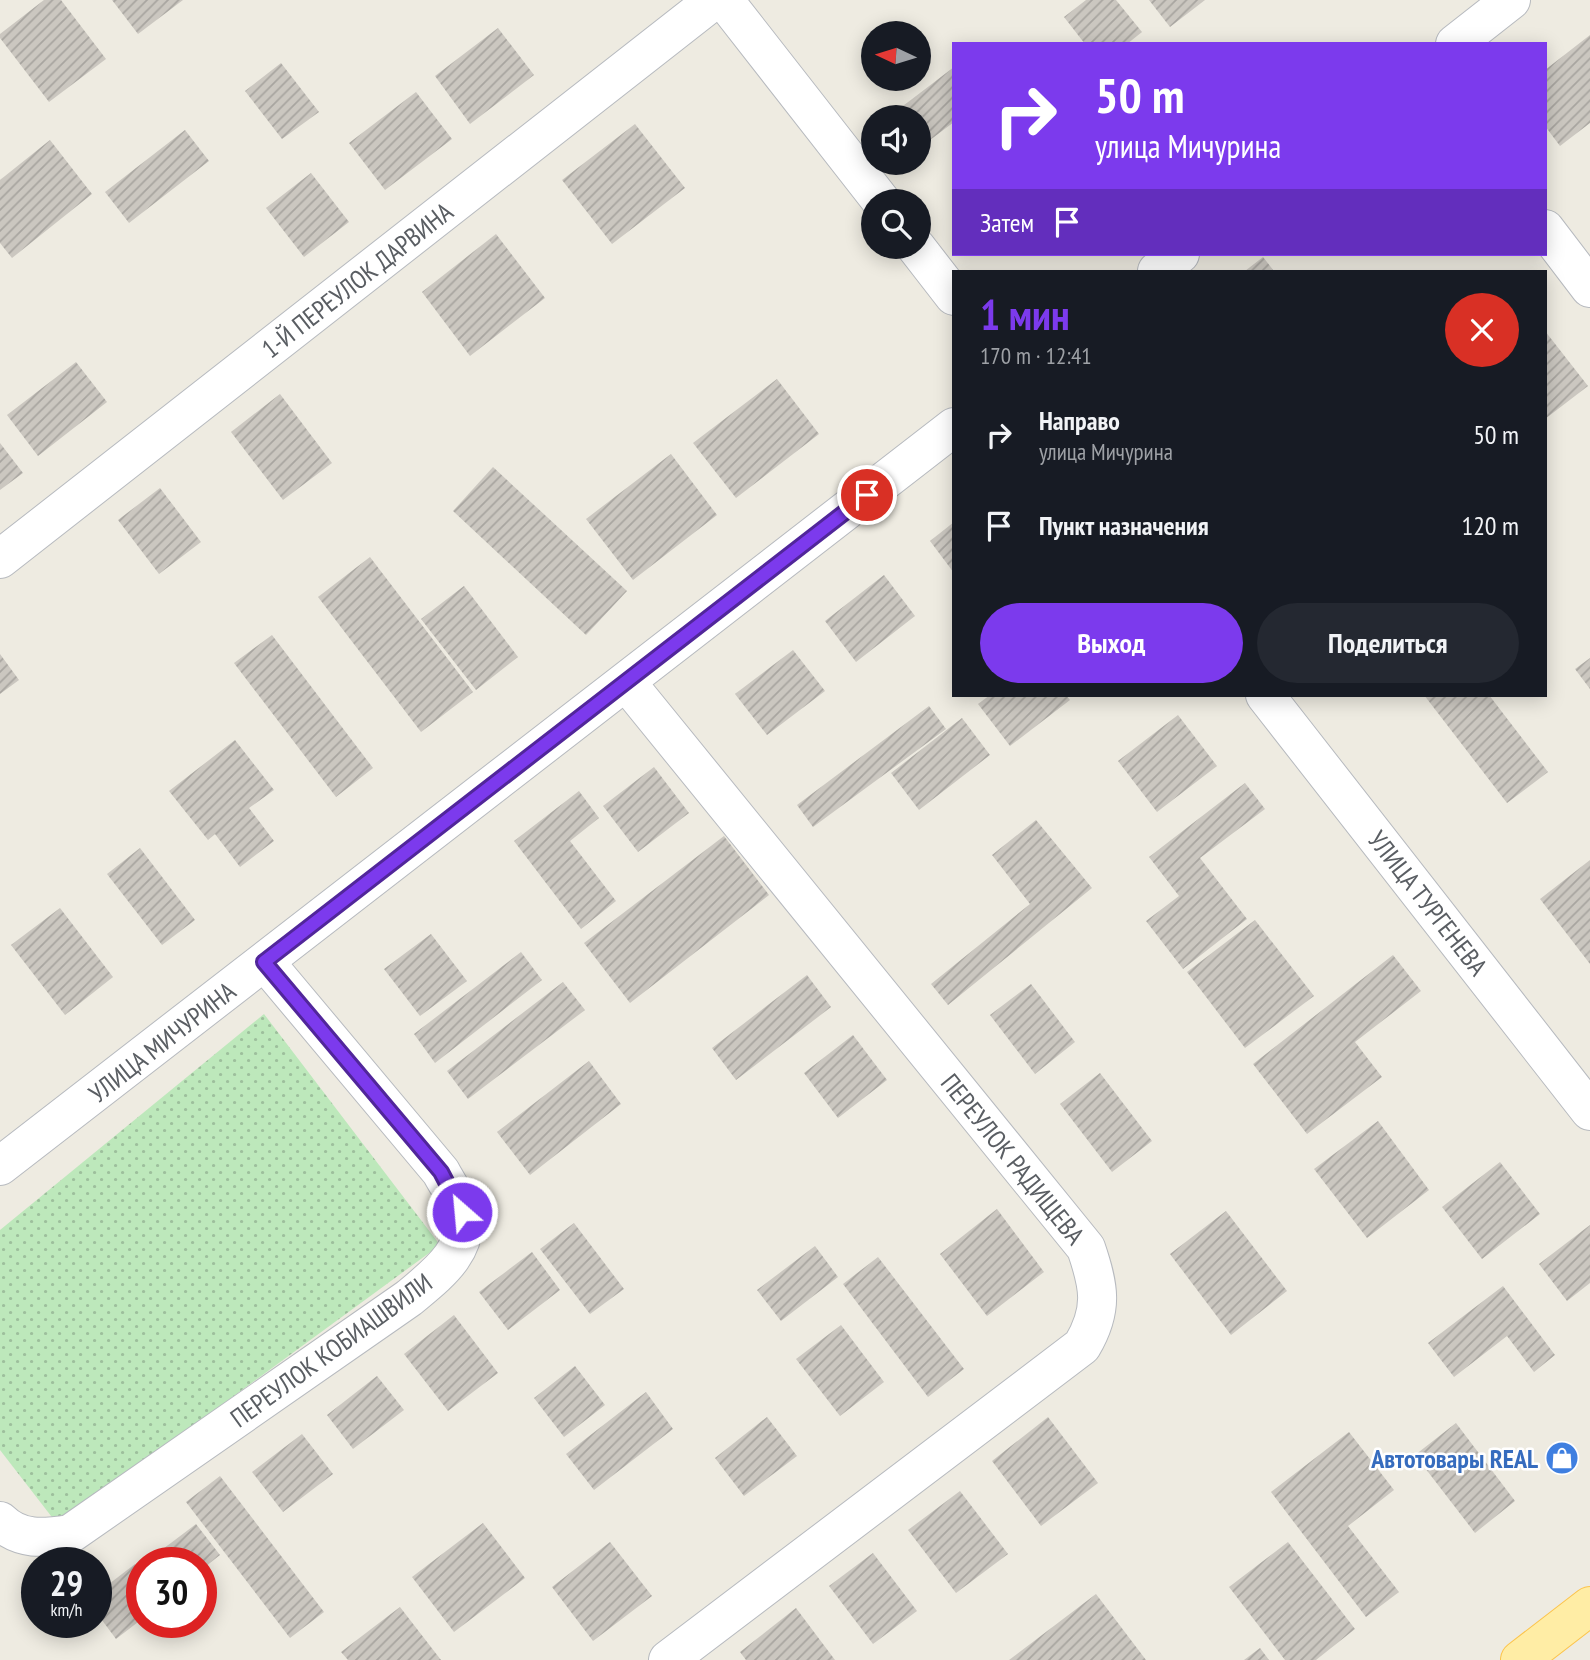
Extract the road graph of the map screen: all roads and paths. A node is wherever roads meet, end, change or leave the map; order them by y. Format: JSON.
{"nodes":[{"id":1,"x":714,"y":0,"type":"edge"},
{"id":2,"x":724,"y":0,"type":"edge"},
{"id":3,"x":1511,"y":0,"type":"edge"},
{"id":4,"x":1458,"y":42,"type":"edge"},
{"id":5,"x":871,"y":189,"type":"edge"},
{"id":6,"x":1547,"y":232,"type":"edge"},
{"id":7,"x":1177,"y":256,"type":"edge"},
{"id":8,"x":925,"y":259,"type":"edge"},
{"id":9,"x":1158,"y":270,"type":"edge"},
{"id":10,"x":1590,"y":288,"type":"edge"},
{"id":11,"x":952,"y":293,"type":"edge"},
{"id":12,"x":952,"y":429,"type":"edge"},
{"id":13,"x":0,"y":559,"type":"edge"},
{"id":14,"x":627,"y":682,"type":"junction"},
{"id":15,"x":1267,"y":697,"type":"edge"},
{"id":16,"x":264,"y":962,"type":"junction"},
{"id":17,"x":1590,"y":1111,"type":"edge"},
{"id":18,"x":0,"y":1166,"type":"edge"},
{"id":19,"x":0,"y":1521,"type":"edge"},
{"id":20,"x":1590,"y":1606,"type":"edge"},
{"id":21,"x":667,"y":1660,"type":"edge"},
{"id":22,"x":1520,"y":1660,"type":"edge"}],
"edges":[{"from":1,"to":13,"type":"street","name":"1-Й ПЕРЕУЛОК ДАРВИНА"},
{"from":2,"to":5,"type":"street"},
{"from":3,"to":4,"type":"street"},
{"from":6,"to":10,"type":"street"},
{"from":7,"to":9,"type":"street"},
{"from":8,"to":11,"type":"street"},
{"from":12,"to":14,"type":"street","name":"УЛИЦА МИЧУРИНА"},
{"from":14,"to":16,"type":"street","name":"УЛИЦА МИЧУРИНА"},
{"from":14,"to":21,"type":"street","name":"ПЕРЕУЛОК РАДИЩЕВА"},
{"from":15,"to":17,"type":"street","name":"УЛИЦА ТУРГЕНЕВА"},
{"from":16,"to":18,"type":"street","name":"УЛИЦА МИЧУРИНА"},
{"from":16,"to":19,"type":"street","name":"ПЕРЕУЛОК КОБИАШВИЛИ"},
{"from":20,"to":22,"type":"main road"}]}
